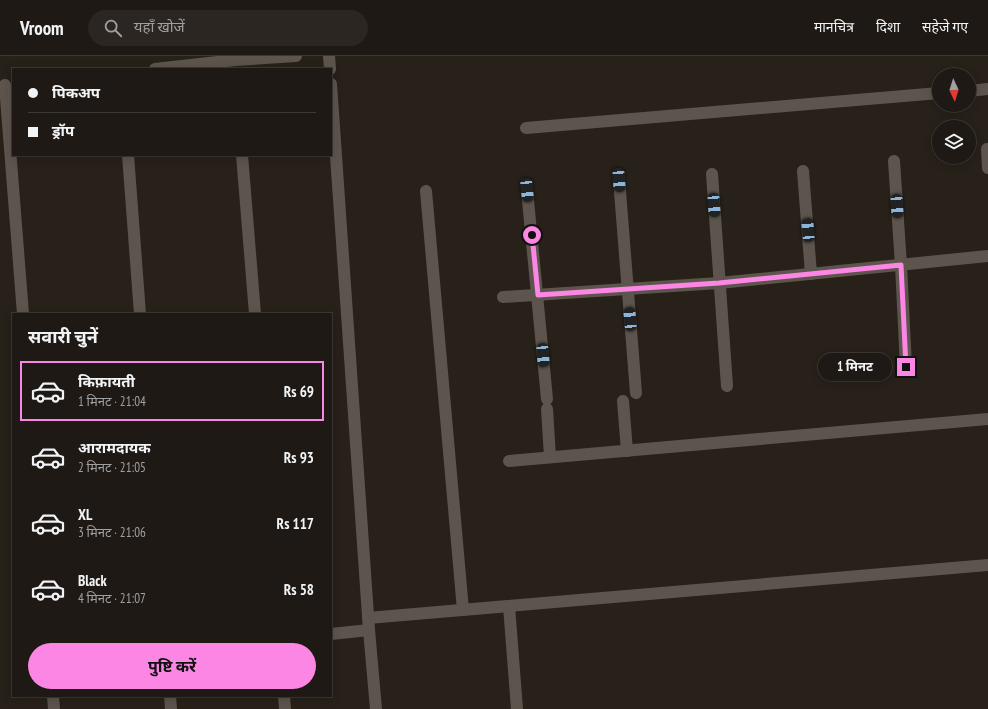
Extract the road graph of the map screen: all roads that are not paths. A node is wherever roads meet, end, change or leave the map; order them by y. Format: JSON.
{"nodes":[{"id":1,"x":296,"y":56,"type":"edge"},
{"id":2,"x":329,"y":56,"type":"edge"},
{"id":3,"x":235,"y":65,"type":"edge"},
{"id":4,"x":175,"y":68,"type":"edge"},
{"id":5,"x":330,"y":68,"type":"edge"},
{"id":6,"x":6,"y":85,"type":"edge"},
{"id":7,"x":988,"y":89,"type":"edge"},
{"id":8,"x":976,"y":90,"type":"edge"},
{"id":9,"x":932,"y":94,"type":"edge"},
{"id":10,"x":332,"y":98,"type":"edge"},
{"id":11,"x":526,"y":128,"type":"dead end"},
{"id":12,"x":987,"y":149,"type":"dead end"},
{"id":13,"x":128,"y":156,"type":"edge"},
{"id":14,"x":242,"y":156,"type":"edge"},
{"id":15,"x":894,"y":161,"type":"dead end"},
{"id":16,"x":988,"y":168,"type":"edge"},
{"id":17,"x":803,"y":171,"type":"dead end"},
{"id":18,"x":712,"y":174,"type":"dead end"},
{"id":19,"x":619,"y":180,"type":"dead end"},
{"id":20,"x":527,"y":190,"type":"dead end"},
{"id":21,"x":426,"y":191,"type":"dead end"},
{"id":22,"x":988,"y":256,"type":"edge"},
{"id":23,"x":901,"y":265,"type":"junction"},
{"id":24,"x":811,"y":274,"type":"junction"},
{"id":25,"x":719,"y":283,"type":"junction"},
{"id":26,"x":628,"y":289,"type":"junction"},
{"id":27,"x":538,"y":295,"type":"junction"},
{"id":28,"x":503,"y":297,"type":"dead end"},
{"id":29,"x":23,"y":313,"type":"edge"},
{"id":30,"x":140,"y":313,"type":"edge"},
{"id":31,"x":254,"y":313,"type":"edge"},
{"id":32,"x":906,"y":367,"type":"dead end"},
{"id":33,"x":727,"y":386,"type":"dead end"},
{"id":34,"x":636,"y":393,"type":"dead end"},
{"id":35,"x":623,"y":401,"type":"dead end"},
{"id":36,"x":988,"y":419,"type":"edge"},
{"id":37,"x":627,"y":451,"type":"junction"},
{"id":38,"x":550,"y":457,"type":"junction"},
{"id":39,"x":509,"y":461,"type":"dead end"},
{"id":40,"x":988,"y":564,"type":"edge"},
{"id":41,"x":509,"y":606,"type":"junction"},
{"id":42,"x":463,"y":610,"type":"junction"},
{"id":43,"x":368,"y":618,"type":"junction"},
{"id":44,"x":369,"y":630,"type":"junction"},
{"id":45,"x":332,"y":634,"type":"edge"},
{"id":46,"x":53,"y":697,"type":"edge"},
{"id":47,"x":170,"y":697,"type":"edge"},
{"id":48,"x":284,"y":697,"type":"edge"},
{"id":49,"x":54,"y":709,"type":"edge"},
{"id":50,"x":171,"y":709,"type":"edge"},
{"id":51,"x":285,"y":709,"type":"edge"},
{"id":52,"x":376,"y":709,"type":"edge"},
{"id":53,"x":517,"y":709,"type":"edge"}],
"edges":[{"from":1,"to":3,"type":"street"},
{"from":2,"to":5,"type":"street"},
{"from":3,"to":4,"type":"street"},
{"from":6,"to":29,"type":"street"},
{"from":7,"to":8,"type":"street"},
{"from":9,"to":11,"type":"street"},
{"from":10,"to":43,"type":"street"},
{"from":12,"to":16,"type":"street"},
{"from":13,"to":30,"type":"street"},
{"from":14,"to":31,"type":"street"},
{"from":15,"to":23,"type":"street"},
{"from":17,"to":24,"type":"street"},
{"from":18,"to":25,"type":"street"},
{"from":19,"to":26,"type":"street"},
{"from":20,"to":27,"type":"street"},
{"from":21,"to":42,"type":"street"},
{"from":22,"to":23,"type":"street"},
{"from":23,"to":24,"type":"street"},
{"from":23,"to":32,"type":"street"},
{"from":24,"to":25,"type":"street"},
{"from":25,"to":26,"type":"street"},
{"from":25,"to":33,"type":"street"},
{"from":26,"to":27,"type":"street"},
{"from":26,"to":34,"type":"street"},
{"from":27,"to":28,"type":"street"},
{"from":27,"to":38,"type":"street"},
{"from":35,"to":37,"type":"street"},
{"from":36,"to":37,"type":"street"},
{"from":37,"to":38,"type":"street"},
{"from":38,"to":39,"type":"street"},
{"from":40,"to":41,"type":"street"},
{"from":41,"to":42,"type":"street"},
{"from":41,"to":53,"type":"street"},
{"from":42,"to":43,"type":"street"},
{"from":43,"to":44,"type":"street"},
{"from":44,"to":45,"type":"street"},
{"from":44,"to":52,"type":"street"},
{"from":46,"to":49,"type":"street"},
{"from":47,"to":50,"type":"street"},
{"from":48,"to":51,"type":"street"}]}
